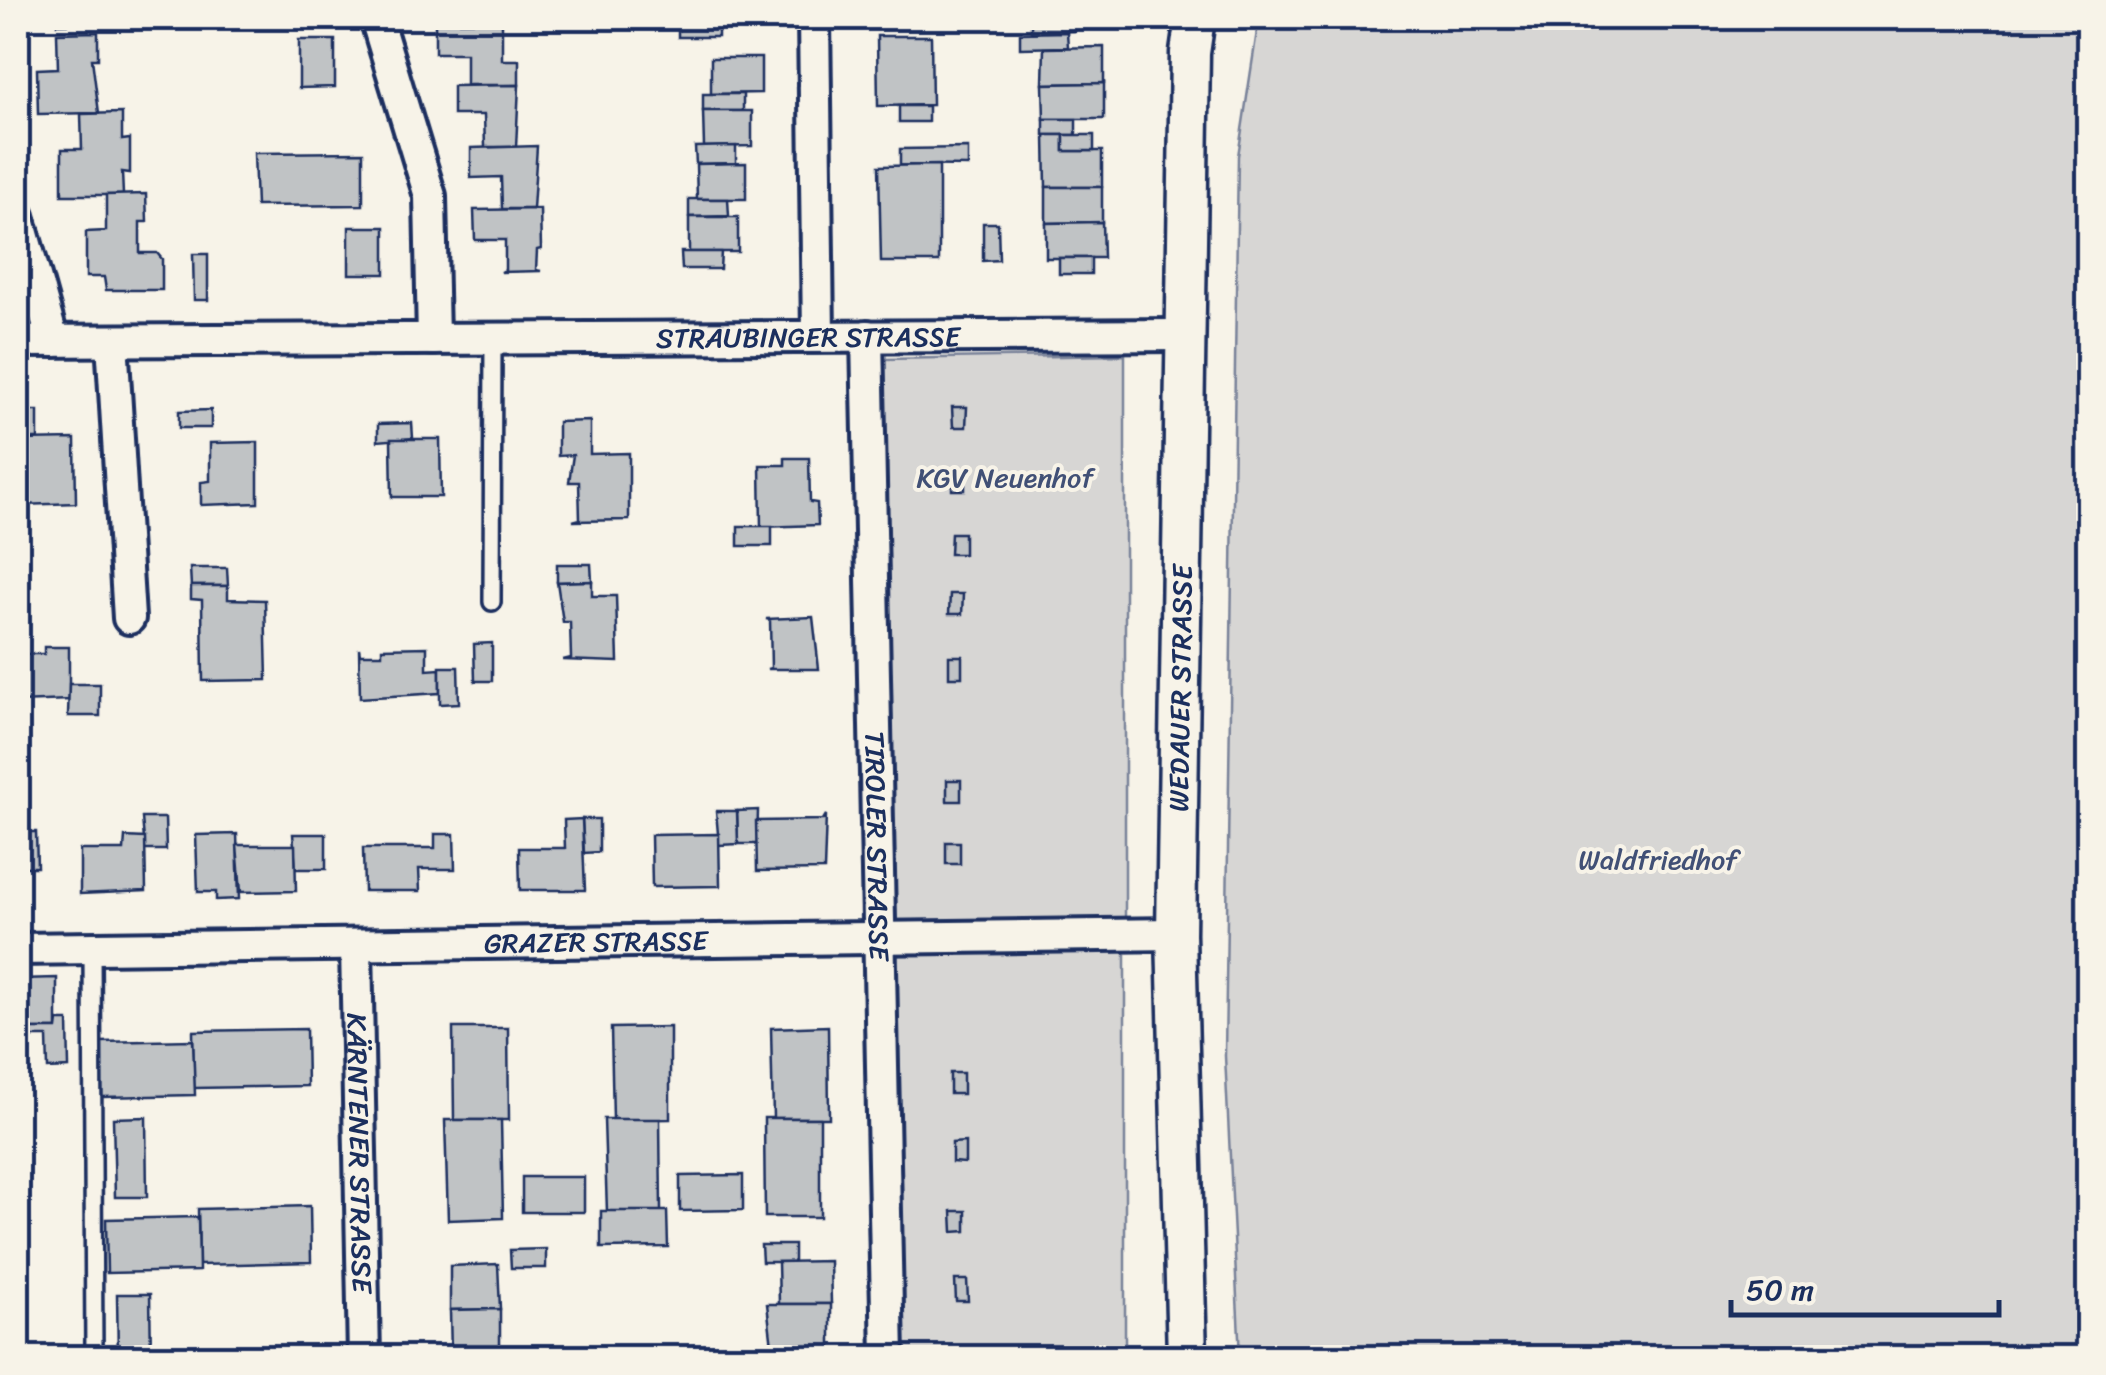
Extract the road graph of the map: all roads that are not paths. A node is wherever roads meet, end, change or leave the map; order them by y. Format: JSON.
{"nodes":[{"id":1,"x":376,"y":18,"type":"edge"},
{"id":2,"x":814,"y":18,"type":"edge"},
{"id":3,"x":1195,"y":18,"type":"edge"},
{"id":4,"x":18,"y":216,"type":"edge"},
{"id":5,"x":1182,"y":335,"type":"junction"},
{"id":6,"x":818,"y":336,"type":"junction"},
{"id":7,"x":868,"y":336,"type":"junction"},
{"id":8,"x":432,"y":338,"type":"junction"},
{"id":9,"x":493,"y":338,"type":"junction"},
{"id":10,"x":18,"y":341,"type":"edge"},
{"id":11,"x":52,"y":341,"type":"junction"},
{"id":12,"x":112,"y":341,"type":"junction"},
{"id":13,"x":492,"y":602,"type":"dead end"},
{"id":14,"x":129,"y":618,"type":"dead end"},
{"id":15,"x":1176,"y":934,"type":"junction"},
{"id":16,"x":881,"y":941,"type":"junction"},
{"id":17,"x":356,"y":945,"type":"junction"},
{"id":18,"x":92,"y":948,"type":"junction"},
{"id":19,"x":18,"y":949,"type":"edge"},
{"id":20,"x":94,"y":1358,"type":"edge"},
{"id":21,"x":364,"y":1358,"type":"edge"},
{"id":22,"x":888,"y":1358,"type":"edge"},
{"id":23,"x":1187,"y":1358,"type":"edge"}],
"edges":[{"from":1,"to":8,"type":"street"},
{"from":2,"to":6,"type":"street"},
{"from":3,"to":5,"type":"street","name":"WEDAUER STRASSE"},
{"from":4,"to":11,"type":"street"},
{"from":5,"to":7,"type":"street","name":"STRAUBINGER STRASSE"},
{"from":5,"to":15,"type":"street","name":"WEDAUER STRASSE"},
{"from":6,"to":7,"type":"street","name":"STRAUBINGER STRASSE"},
{"from":6,"to":9,"type":"street","name":"STRAUBINGER STRASSE"},
{"from":7,"to":16,"type":"street","name":"TIROLER STRASSE"},
{"from":8,"to":9,"type":"street","name":"STRAUBINGER STRASSE"},
{"from":8,"to":12,"type":"street","name":"STRAUBINGER STRASSE"},
{"from":9,"to":13,"type":"lane"},
{"from":10,"to":11,"type":"street","name":"STRAUBINGER STRASSE"},
{"from":11,"to":12,"type":"street","name":"STRAUBINGER STRASSE"},
{"from":12,"to":14,"type":"street"},
{"from":15,"to":16,"type":"street","name":"GRAZER STRASSE"},
{"from":15,"to":23,"type":"street","name":"WEDAUER STRASSE"},
{"from":16,"to":17,"type":"street","name":"GRAZER STRASSE"},
{"from":16,"to":22,"type":"street","name":"TIROLER STRASSE"},
{"from":17,"to":18,"type":"street","name":"GRAZER STRASSE"},
{"from":17,"to":21,"type":"street","name":"KÄRNTENER STRASSE"},
{"from":18,"to":19,"type":"street","name":"GRAZER STRASSE"},
{"from":18,"to":20,"type":"lane"}]}
